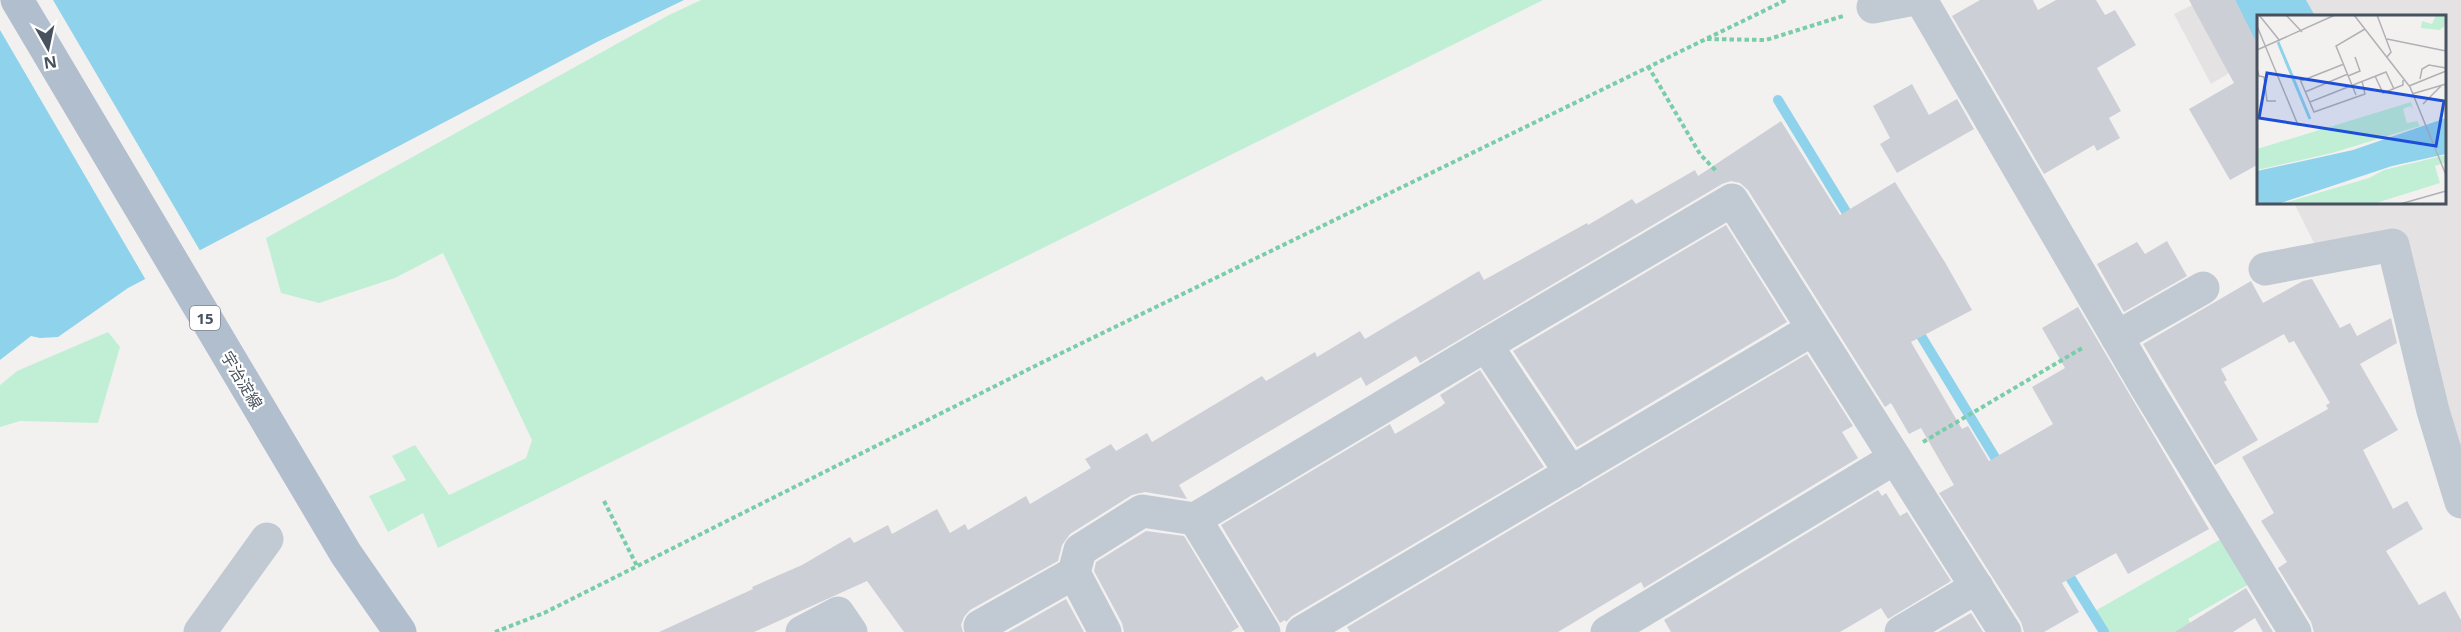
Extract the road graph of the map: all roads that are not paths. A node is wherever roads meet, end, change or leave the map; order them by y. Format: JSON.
{"nodes":[{"id":1,"x":17,"y":0,"type":"edge"},
{"id":2,"x":1909,"y":0,"type":"edge"},
{"id":3,"x":1921,"y":0,"type":"edge"},
{"id":4,"x":1873,"y":7,"type":"road end"},
{"id":5,"x":2265,"y":269,"type":"dead end"},
{"id":6,"x":2203,"y":288,"type":"dead end"},
{"id":7,"x":1813,"y":329,"type":"junction"},
{"id":8,"x":2115,"y":333,"type":"junction"},
{"id":9,"x":1486,"y":345,"type":"junction"},
{"id":10,"x":1895,"y":458,"type":"junction"},
{"id":11,"x":1571,"y":473,"type":"junction"},
{"id":12,"x":2461,"y":502,"type":"edge"},
{"id":13,"x":1195,"y":519,"type":"junction"},
{"id":14,"x":267,"y":539,"type":"dead end"},
{"id":15,"x":1074,"y":573,"type":"junction"},
{"id":16,"x":1977,"y":587,"type":"junction"},
{"id":17,"x":980,"y":626,"type":"dead end"},
{"id":18,"x":200,"y":632,"type":"edge"},
{"id":19,"x":400,"y":632,"type":"edge"},
{"id":20,"x":802,"y":632,"type":"edge"},
{"id":21,"x":851,"y":632,"type":"edge"},
{"id":22,"x":1106,"y":632,"type":"edge"},
{"id":23,"x":1264,"y":632,"type":"edge"},
{"id":24,"x":1302,"y":632,"type":"edge"},
{"id":25,"x":1607,"y":632,"type":"edge"},
{"id":26,"x":1901,"y":632,"type":"edge"},
{"id":27,"x":2005,"y":632,"type":"edge"},
{"id":28,"x":2295,"y":632,"type":"edge"}],
"edges":[{"from":1,"to":19,"type":"main road","name":"宇治淀線","number":"15"},
{"from":2,"to":4,"type":"street"},
{"from":3,"to":8,"type":"street"},
{"from":5,"to":12,"type":"street"},
{"from":6,"to":8,"type":"street"},
{"from":7,"to":9,"type":"street"},
{"from":7,"to":10,"type":"street"},
{"from":7,"to":11,"type":"street"},
{"from":8,"to":28,"type":"street"},
{"from":9,"to":11,"type":"street"},
{"from":9,"to":13,"type":"street"},
{"from":10,"to":16,"type":"street"},
{"from":10,"to":25,"type":"street"},
{"from":11,"to":24,"type":"street"},
{"from":13,"to":15,"type":"street"},
{"from":13,"to":23,"type":"street"},
{"from":14,"to":18,"type":"street"},
{"from":15,"to":17,"type":"street"},
{"from":15,"to":22,"type":"street"},
{"from":16,"to":26,"type":"street"},
{"from":16,"to":27,"type":"street"},
{"from":20,"to":21,"type":"street"}]}
